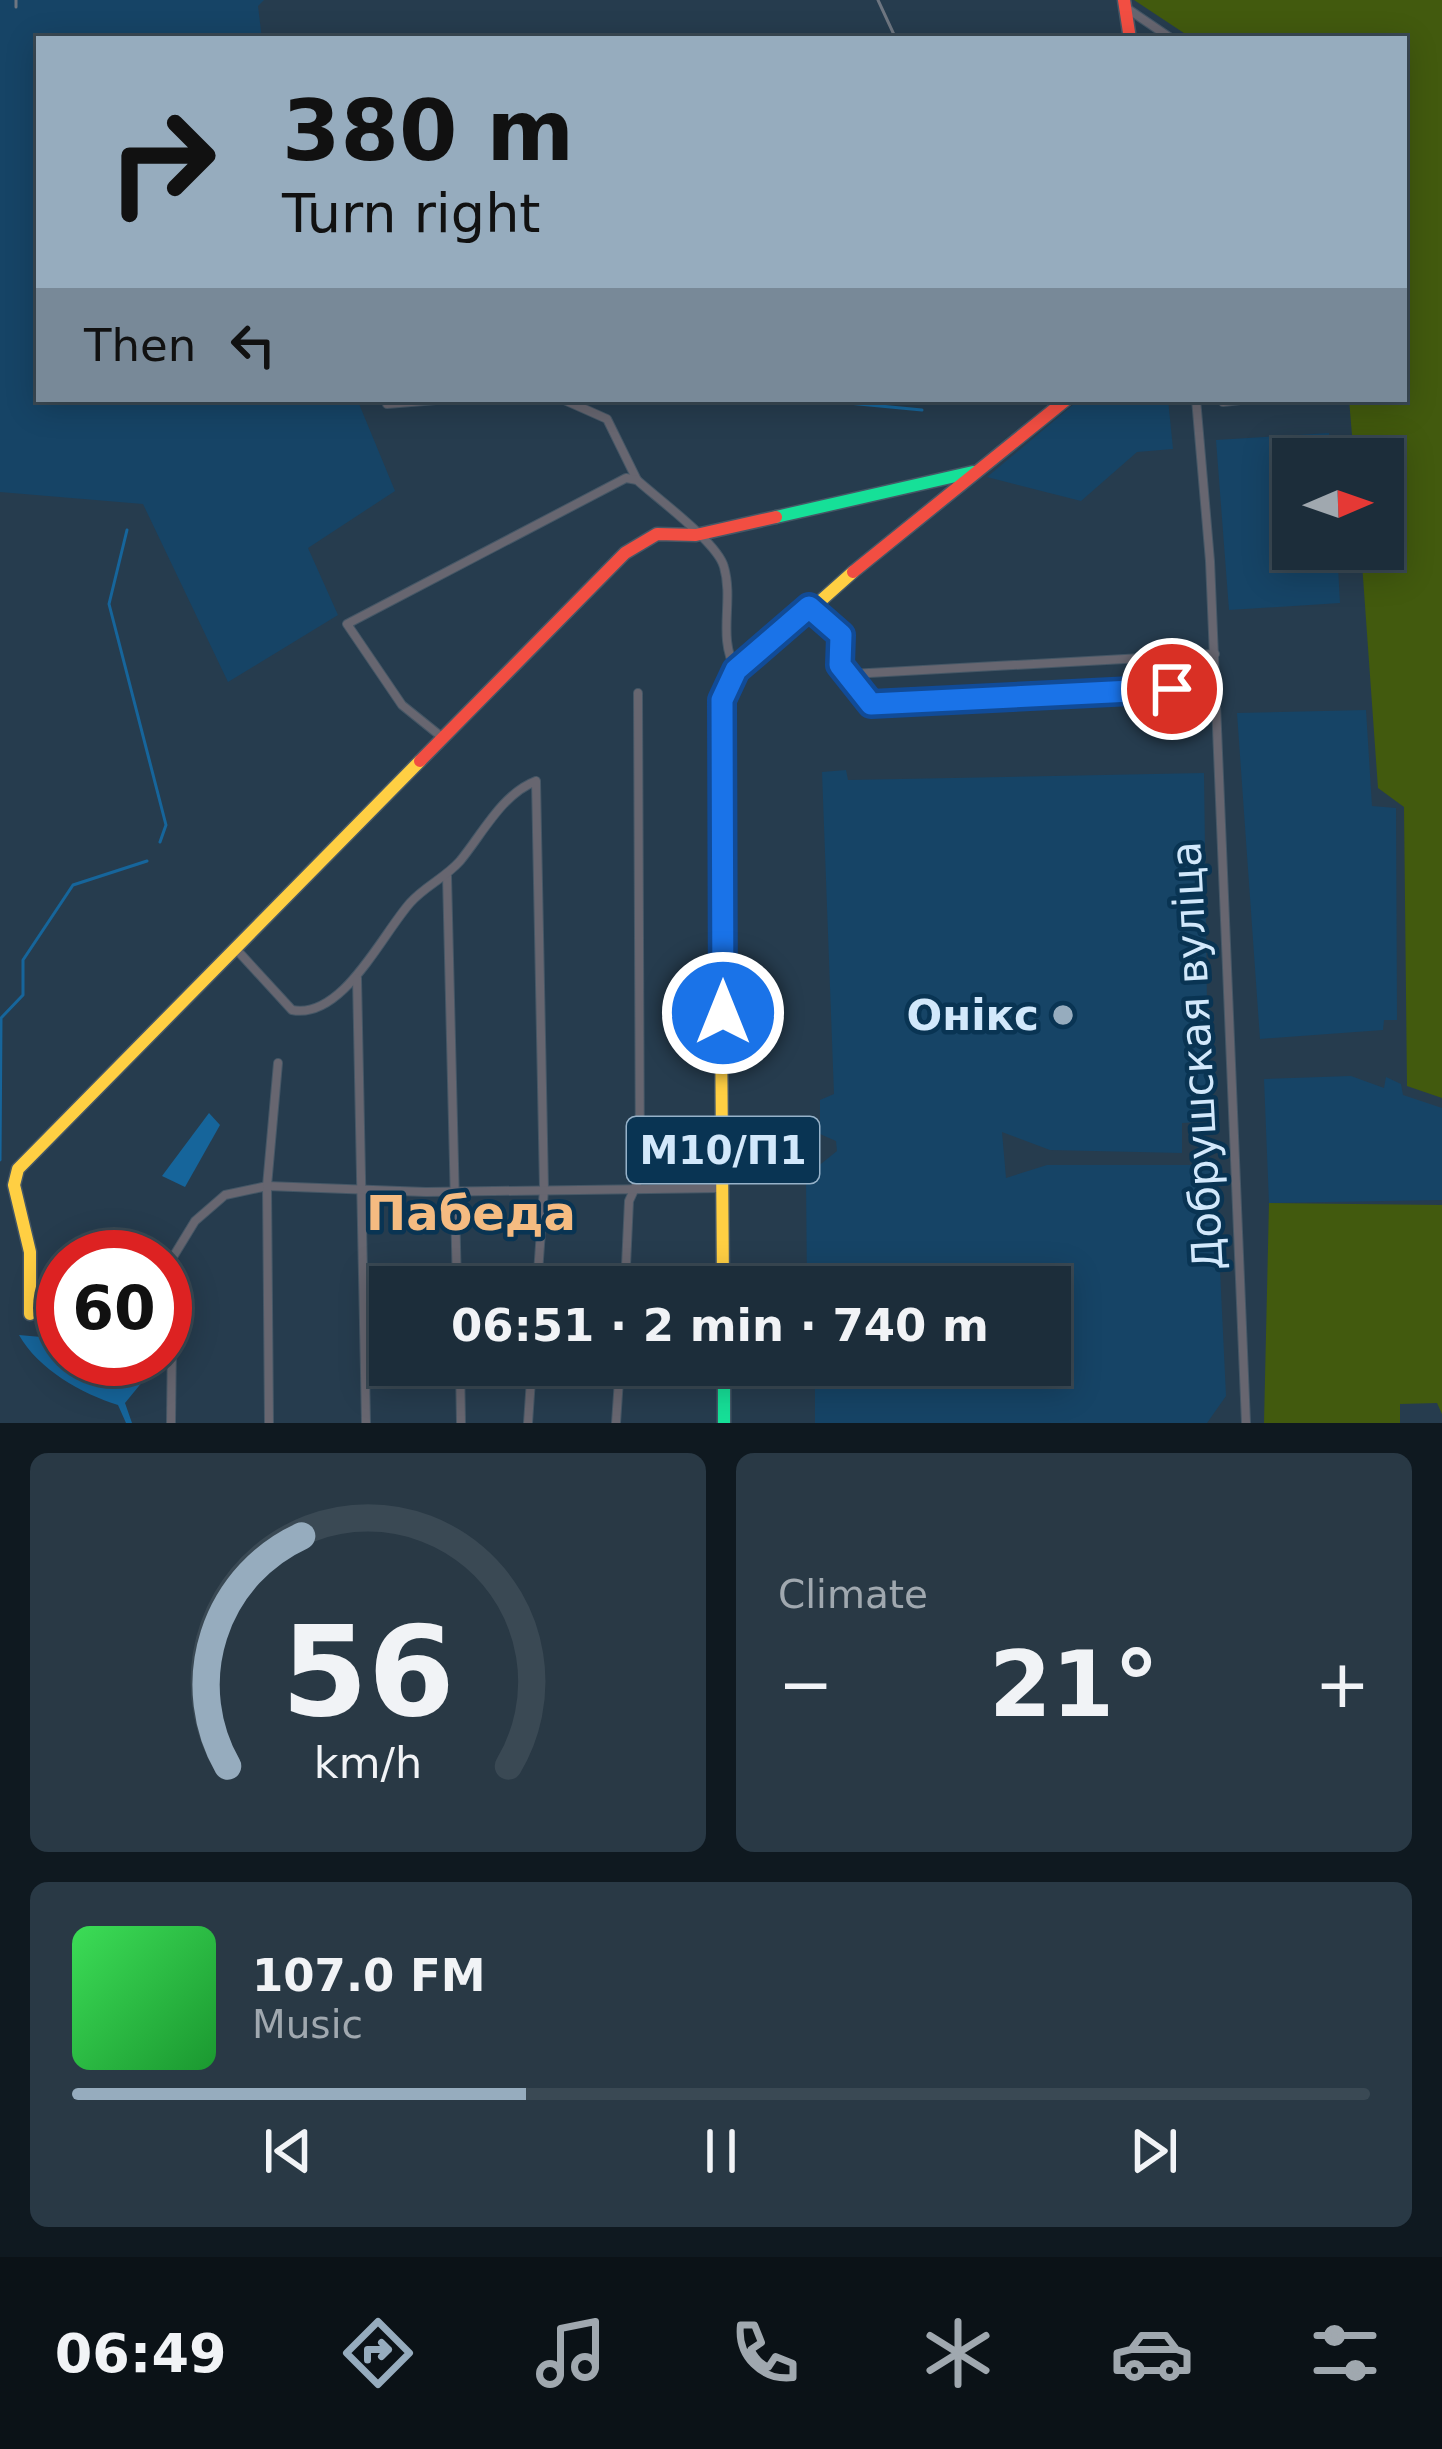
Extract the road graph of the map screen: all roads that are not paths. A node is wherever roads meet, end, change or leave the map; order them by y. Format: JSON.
{"nodes":[{"id":1,"x":1125,"y":3,"type":"edge"},
{"id":2,"x":1130,"y":36,"type":"edge"},
{"id":3,"x":1166,"y":36,"type":"edge"},
{"id":4,"x":411,"y":402,"type":"edge"},
{"id":5,"x":569,"y":402,"type":"edge"},
{"id":6,"x":1063,"y":402,"type":"edge"},
{"id":7,"x":1196,"y":402,"type":"edge"},
{"id":8,"x":387,"y":404,"type":"dead end"},
{"id":9,"x":981,"y":471,"type":"junction"},
{"id":10,"x":637,"y":480,"type":"junction"},
{"id":11,"x":696,"y":535,"type":"junction"},
{"id":12,"x":809,"y":607,"type":"junction"},
{"id":13,"x":1214,"y":653,"type":"junction"},
{"id":14,"x":736,"y":670,"type":"junction"},
{"id":15,"x":851,"y":674,"type":"junction"},
{"id":16,"x":1214,"y":687,"type":"junction"},
{"id":17,"x":638,"y":693,"type":"dead end"},
{"id":18,"x":442,"y":738,"type":"junction"},
{"id":19,"x":447,"y":876,"type":"junction"},
{"id":20,"x":236,"y":949,"type":"junction"},
{"id":21,"x":357,"y":976,"type":"junction"},
{"id":22,"x":278,"y":1063,"type":"dead end"},
{"id":23,"x":638,"y":1185,"type":"junction"},
{"id":24,"x":267,"y":1186,"type":"junction"},
{"id":25,"x":364,"y":1187,"type":"junction"},
{"id":26,"x":723,"y":1188,"type":"junction"},
{"id":27,"x":544,"y":1189,"type":"junction"},
{"id":28,"x":455,"y":1192,"type":"junction"},
{"id":29,"x":457,"y":1266,"type":"edge"},
{"id":30,"x":538,"y":1266,"type":"edge"},
{"id":31,"x":627,"y":1266,"type":"edge"},
{"id":32,"x":723,"y":1266,"type":"edge"},
{"id":33,"x":30,"y":1314,"type":"dead end"},
{"id":34,"x":460,"y":1386,"type":"edge"},
{"id":35,"x":531,"y":1386,"type":"edge"},
{"id":36,"x":619,"y":1386,"type":"edge"},
{"id":37,"x":724,"y":1386,"type":"edge"},
{"id":38,"x":171,"y":1423,"type":"edge"},
{"id":39,"x":269,"y":1423,"type":"edge"},
{"id":40,"x":366,"y":1423,"type":"edge"},
{"id":41,"x":461,"y":1423,"type":"edge"},
{"id":42,"x":528,"y":1423,"type":"edge"},
{"id":43,"x":616,"y":1423,"type":"edge"},
{"id":44,"x":724,"y":1423,"type":"edge"},
{"id":45,"x":1246,"y":1423,"type":"edge"}],
"edges":[{"from":1,"to":2,"type":"street"},
{"from":1,"to":3,"type":"street"},
{"from":4,"to":8,"type":"street"},
{"from":5,"to":10,"type":"street"},
{"from":6,"to":9,"type":"street"},
{"from":7,"to":13,"type":"street","name":"Добрушская вуліца"},
{"from":9,"to":11,"type":"street"},
{"from":9,"to":12,"type":"street"},
{"from":10,"to":11,"type":"street"},
{"from":10,"to":18,"type":"street"},
{"from":11,"to":14,"type":"street"},
{"from":11,"to":18,"type":"street"},
{"from":12,"to":14,"type":"street"},
{"from":12,"to":15,"type":"street"},
{"from":13,"to":15,"type":"street"},
{"from":13,"to":16,"type":"street","name":"Добрушская вуліца"},
{"from":14,"to":26,"type":"street","number":"М10/П1"},
{"from":15,"to":16,"type":"street"},
{"from":16,"to":45,"type":"street","name":"Добрушская вуліца"},
{"from":17,"to":23,"type":"street"},
{"from":18,"to":20,"type":"street"},
{"from":19,"to":21,"type":"street"},
{"from":19,"to":27,"type":"street"},
{"from":19,"to":28,"type":"street"},
{"from":20,"to":21,"type":"street"},
{"from":20,"to":33,"type":"street"},
{"from":21,"to":25,"type":"street"},
{"from":22,"to":24,"type":"street"},
{"from":23,"to":26,"type":"street"},
{"from":23,"to":27,"type":"street"},
{"from":23,"to":31,"type":"street"},
{"from":24,"to":25,"type":"street"},
{"from":24,"to":38,"type":"street"},
{"from":24,"to":39,"type":"street"},
{"from":25,"to":28,"type":"street"},
{"from":25,"to":40,"type":"street"},
{"from":26,"to":32,"type":"street","number":"М10/П1"},
{"from":27,"to":28,"type":"street"},
{"from":27,"to":30,"type":"street"},
{"from":28,"to":29,"type":"street"},
{"from":34,"to":41,"type":"street"},
{"from":35,"to":42,"type":"street"},
{"from":36,"to":43,"type":"street"},
{"from":37,"to":44,"type":"street"}]}
